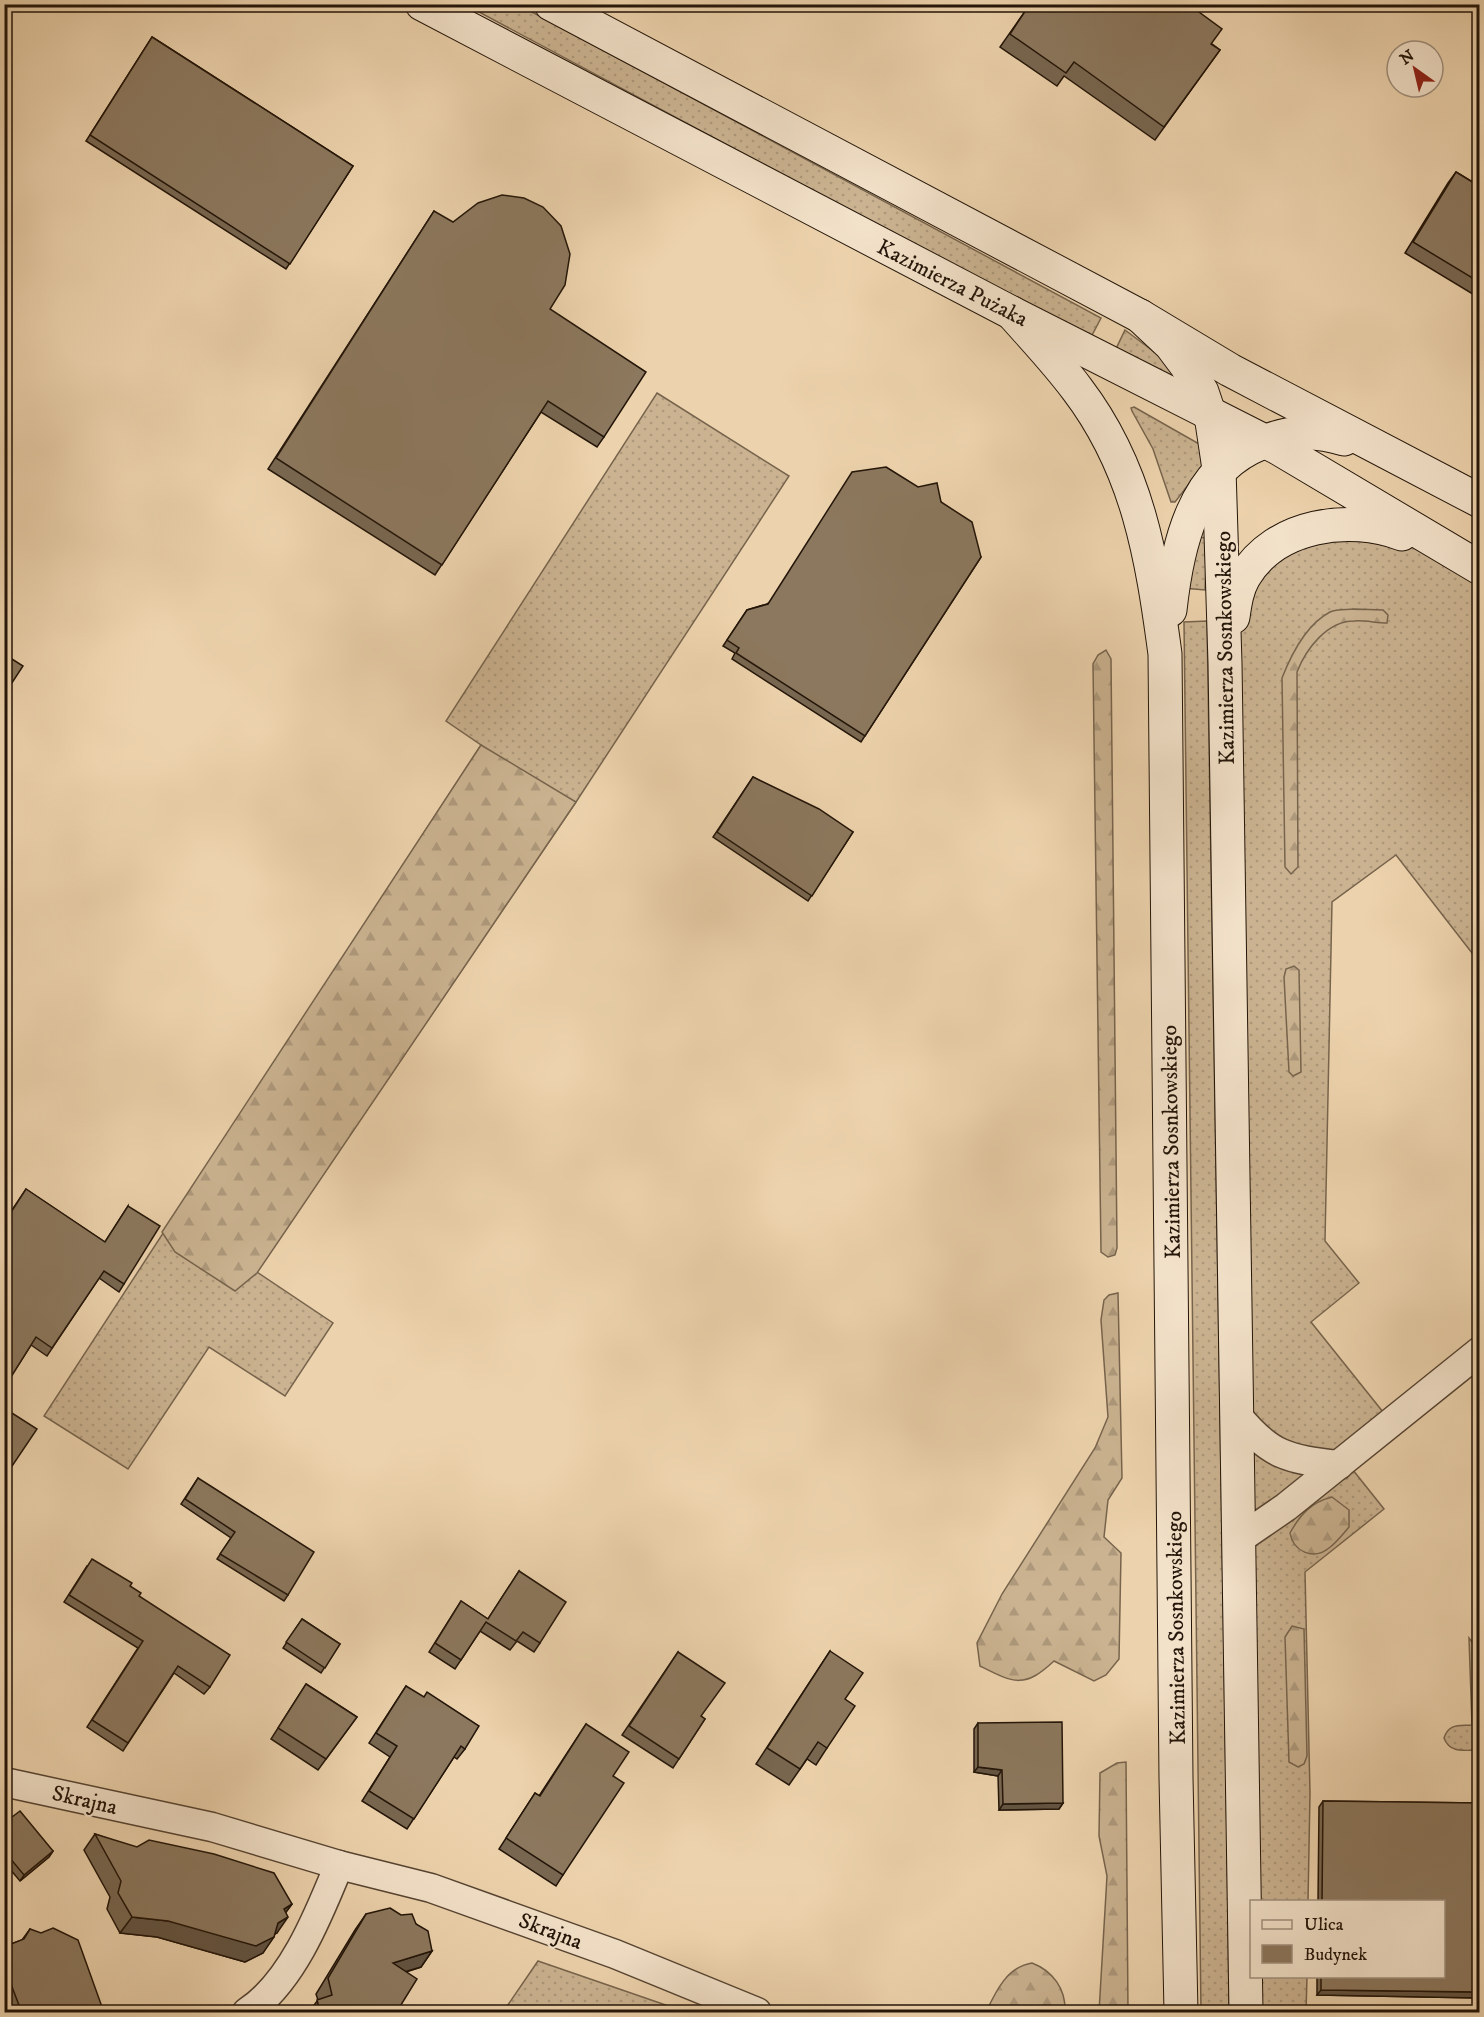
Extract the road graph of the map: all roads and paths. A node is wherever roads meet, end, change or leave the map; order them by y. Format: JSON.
{"nodes":[{"id":1,"x":422,"y":4,"type":"edge"},
{"id":2,"x":550,"y":4,"type":"edge"},
{"id":3,"x":1012,"y":313,"type":"junction"},
{"id":4,"x":1140,"y":316,"type":"junction"},
{"id":5,"x":1209,"y":414,"type":"junction"},
{"id":6,"x":1264,"y":441,"type":"junction"},
{"id":7,"x":1382,"y":450,"type":"junction"},
{"id":8,"x":1219,"y":469,"type":"junction"},
{"id":9,"x":1479,"y":501,"type":"edge"},
{"id":10,"x":1469,"y":562,"type":"edge"},
{"id":11,"x":1165,"y":654,"type":"junction"},
{"id":12,"x":1225,"y":663,"type":"junction"},
{"id":13,"x":1479,"y":1351,"type":"edge"},
{"id":14,"x":1237,"y":1415,"type":"junction"},
{"id":15,"x":1339,"y":1465,"type":"junction"},
{"id":16,"x":1238,"y":1540,"type":"junction"},
{"id":17,"x":4,"y":1782,"type":"edge"},
{"id":18,"x":339,"y":1865,"type":"junction"},
{"id":19,"x":247,"y":2013,"type":"edge"},
{"id":20,"x":757,"y":2013,"type":"edge"},
{"id":21,"x":1181,"y":2013,"type":"edge"},
{"id":22,"x":1246,"y":2013,"type":"edge"}],
"edges":[{"from":1,"to":3,"type":"street","name":"Kazimierza Pużaka"},
{"from":2,"to":4,"type":"street"},
{"from":3,"to":5,"type":"street","name":"Kazimierza Pużaka"},
{"from":3,"to":11,"type":"street","name":"Kazimierza Sosnkowskiego"},
{"from":4,"to":5,"type":"street","name":"Kazimierza Sosnkowskiego"},
{"from":4,"to":7,"type":"street"},
{"from":5,"to":6,"type":"street","name":"Kazimierza Pużaka"},
{"from":5,"to":8,"type":"street","name":"Kazimierza Sosnkowskiego"},
{"from":6,"to":7,"type":"street"},
{"from":6,"to":8,"type":"street"},
{"from":6,"to":10,"type":"street","name":"Kazimierza Pużaka"},
{"from":7,"to":9,"type":"street"},
{"from":8,"to":11,"type":"street"},
{"from":8,"to":12,"type":"street","name":"Kazimierza Sosnkowskiego"},
{"from":10,"to":12,"type":"street"},
{"from":11,"to":21,"type":"street","name":"Kazimierza Sosnkowskiego"},
{"from":12,"to":14,"type":"street","name":"Kazimierza Sosnkowskiego"},
{"from":13,"to":15,"type":"street"},
{"from":14,"to":15,"type":"street"},
{"from":14,"to":16,"type":"street","name":"Kazimierza Sosnkowskiego"},
{"from":15,"to":16,"type":"street"},
{"from":16,"to":22,"type":"street","name":"Kazimierza Sosnkowskiego"},
{"from":17,"to":18,"type":"street","name":"Skrajna"},
{"from":18,"to":19,"type":"street"},
{"from":18,"to":20,"type":"street","name":"Skrajna"}]}
